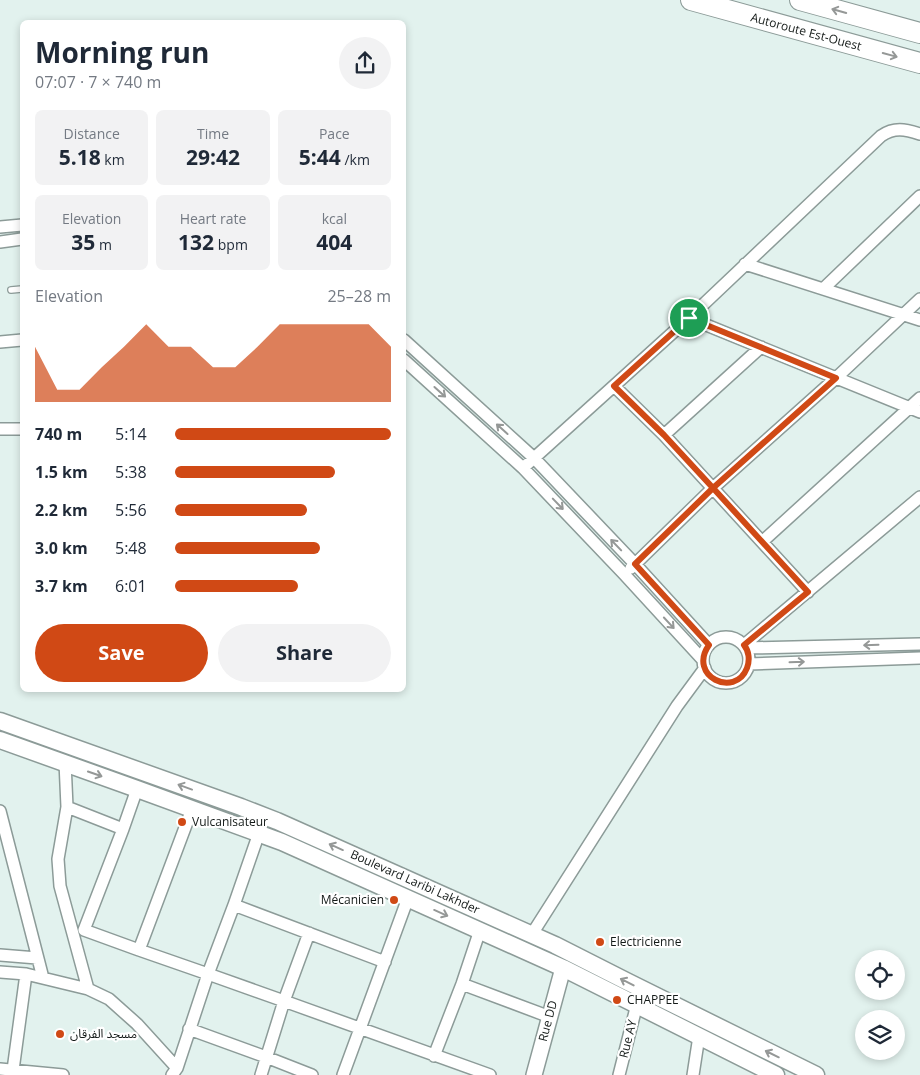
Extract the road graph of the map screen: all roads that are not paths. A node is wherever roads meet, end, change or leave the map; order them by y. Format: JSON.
{"nodes":[{"id":1,"x":691,"y":0,"type":"edge"},
{"id":2,"x":800,"y":0,"type":"edge"},
{"id":3,"x":920,"y":33,"type":"edge"},
{"id":4,"x":920,"y":63,"type":"edge"},
{"id":5,"x":920,"y":134,"type":"edge"},
{"id":6,"x":920,"y":196,"type":"edge"},
{"id":7,"x":20,"y":225,"type":"edge"},
{"id":8,"x":0,"y":227,"type":"edge"},
{"id":9,"x":20,"y":239,"type":"edge"},
{"id":10,"x":0,"y":242,"type":"edge"},
{"id":11,"x":745,"y":264,"type":"junction"},
{"id":12,"x":20,"y":289,"type":"edge"},
{"id":13,"x":824,"y":289,"type":"junction"},
{"id":14,"x":11,"y":290,"type":"dead end"},
{"id":15,"x":920,"y":299,"type":"edge"},
{"id":16,"x":904,"y":314,"type":"junction"},
{"id":17,"x":689,"y":318,"type":"junction"},
{"id":18,"x":920,"y":320,"type":"edge"},
{"id":19,"x":20,"y":340,"type":"edge"},
{"id":20,"x":0,"y":342,"type":"edge"},
{"id":21,"x":406,"y":342,"type":"edge"},
{"id":22,"x":760,"y":347,"type":"junction"},
{"id":23,"x":406,"y":362,"type":"edge"},
{"id":24,"x":836,"y":378,"type":"junction"},
{"id":25,"x":614,"y":386,"type":"junction"},
{"id":26,"x":920,"y":398,"type":"edge"},
{"id":27,"x":915,"y":410,"type":"edge"},
{"id":28,"x":20,"y":428,"type":"edge"},
{"id":29,"x":0,"y":429,"type":"edge"},
{"id":30,"x":664,"y":435,"type":"junction"},
{"id":31,"x":534,"y":458,"type":"junction"},
{"id":32,"x":523,"y":468,"type":"junction"},
{"id":33,"x":713,"y":488,"type":"junction"},
{"id":34,"x":920,"y":497,"type":"edge"},
{"id":35,"x":763,"y":541,"type":"junction"},
{"id":36,"x":635,"y":564,"type":"junction"},
{"id":37,"x":624,"y":574,"type":"junction"},
{"id":38,"x":808,"y":592,"type":"junction"},
{"id":39,"x":920,"y":644,"type":"edge"},
{"id":40,"x":709,"y":645,"type":"junction"},
{"id":41,"x":745,"y":647,"type":"junction"},
{"id":42,"x":920,"y":658,"type":"edge"},
{"id":43,"x":704,"y":664,"type":"junction"},
{"id":44,"x":749,"y":664,"type":"junction"},
{"id":45,"x":0,"y":721,"type":"edge"},
{"id":46,"x":0,"y":740,"type":"edge"},
{"id":47,"x":65,"y":762,"type":"junction"},
{"id":48,"x":137,"y":788,"type":"junction"},
{"id":49,"x":67,"y":807,"type":"junction"},
{"id":50,"x":192,"y":809,"type":"junction"},
{"id":51,"x":0,"y":811,"type":"edge"},
{"id":52,"x":123,"y":829,"type":"junction"},
{"id":53,"x":259,"y":833,"type":"junction"},
{"id":54,"x":5,"y":849,"type":"edge"},
{"id":55,"x":408,"y":898,"type":"junction"},
{"id":56,"x":234,"y":905,"type":"junction"},
{"id":57,"x":480,"y":930,"type":"junction"},
{"id":58,"x":309,"y":933,"type":"junction"},
{"id":59,"x":532,"y":934,"type":"junction"},
{"id":60,"x":139,"y":950,"type":"junction"},
{"id":61,"x":569,"y":952,"type":"junction"},
{"id":62,"x":0,"y":955,"type":"edge"},
{"id":63,"x":37,"y":958,"type":"junction"},
{"id":64,"x":385,"y":962,"type":"junction"},
{"id":65,"x":563,"y":968,"type":"junction"},
{"id":66,"x":0,"y":972,"type":"edge"},
{"id":67,"x":26,"y":974,"type":"junction"},
{"id":68,"x":208,"y":974,"type":"junction"},
{"id":69,"x":43,"y":978,"type":"junction"},
{"id":70,"x":462,"y":984,"type":"junction"},
{"id":71,"x":88,"y":989,"type":"junction"},
{"id":72,"x":284,"y":1001,"type":"junction"},
{"id":73,"x":637,"y":1004,"type":"junction"},
{"id":74,"x":550,"y":1016,"type":"junction"},
{"id":75,"x":189,"y":1029,"type":"junction"},
{"id":76,"x":360,"y":1029,"type":"junction"},
{"id":77,"x":699,"y":1036,"type":"junction"},
{"id":78,"x":434,"y":1056,"type":"junction"},
{"id":79,"x":266,"y":1057,"type":"junction"},
{"id":80,"x":0,"y":1069,"type":"edge"},
{"id":81,"x":756,"y":1070,"type":"edge"},
{"id":82,"x":174,"y":1072,"type":"edge"},
{"id":83,"x":13,"y":1073,"type":"edge"},
{"id":84,"x":47,"y":1074,"type":"edge"},
{"id":85,"x":63,"y":1075,"type":"edge"},
{"id":86,"x":261,"y":1075,"type":"edge"},
{"id":87,"x":312,"y":1075,"type":"edge"},
{"id":88,"x":343,"y":1075,"type":"edge"},
{"id":89,"x":490,"y":1075,"type":"edge"},
{"id":90,"x":534,"y":1075,"type":"edge"},
{"id":91,"x":619,"y":1075,"type":"edge"},
{"id":92,"x":693,"y":1075,"type":"edge"},
{"id":93,"x":776,"y":1075,"type":"edge"},
{"id":94,"x":816,"y":1075,"type":"edge"}],
"edges":[{"from":1,"to":4,"type":"highway","name":"Autoroute Est-Ouest","one_way":true},
{"from":3,"to":2,"type":"highway","one_way":true},
{"from":5,"to":11,"type":"street"},
{"from":6,"to":13,"type":"street"},
{"from":7,"to":8,"type":"street"},
{"from":9,"to":10,"type":"street"},
{"from":11,"to":13,"type":"street"},
{"from":11,"to":17,"type":"street"},
{"from":12,"to":14,"type":"lane"},
{"from":13,"to":16,"type":"street"},
{"from":15,"to":16,"type":"street"},
{"from":16,"to":18,"type":"street"},
{"from":16,"to":24,"type":"street"},
{"from":17,"to":22,"type":"street"},
{"from":17,"to":25,"type":"street"},
{"from":19,"to":20,"type":"street"},
{"from":31,"to":21,"type":"street","one_way":true},
{"from":22,"to":24,"type":"street"},
{"from":22,"to":30,"type":"street"},
{"from":23,"to":32,"type":"street","one_way":true},
{"from":24,"to":27,"type":"street"},
{"from":24,"to":33,"type":"street"},
{"from":25,"to":30,"type":"street"},
{"from":25,"to":31,"type":"street"},
{"from":26,"to":27,"type":"street"},
{"from":27,"to":35,"type":"street"},
{"from":28,"to":29,"type":"street"},
{"from":30,"to":33,"type":"street"},
{"from":31,"to":32,"type":"street"},
{"from":36,"to":31,"type":"street","one_way":true},
{"from":32,"to":37,"type":"street","one_way":true},
{"from":33,"to":35,"type":"street"},
{"from":33,"to":36,"type":"street"},
{"from":34,"to":38,"type":"street"},
{"from":35,"to":38,"type":"street"},
{"from":36,"to":37,"type":"street"},
{"from":36,"to":40,"type":"street"},
{"from":37,"to":43,"type":"street","one_way":true},
{"from":38,"to":41,"type":"street"},
{"from":39,"to":41,"type":"street","one_way":true},
{"from":40,"to":41,"type":"street"},
{"from":40,"to":43,"type":"street"},
{"from":41,"to":44,"type":"street"},
{"from":44,"to":42,"type":"street","one_way":true},
{"from":43,"to":44,"type":"street"},
{"from":43,"to":59,"type":"street"},
{"from":59,"to":45,"type":"main road","name":"Boulevard Laribi Lakhder","one_way":true},
{"from":46,"to":47,"type":"main road","name":"Boulevard Laribi Lakhder"},
{"from":47,"to":48,"type":"main road","name":"Boulevard Laribi Lakhder","one_way":true},
{"from":47,"to":49,"type":"street"},
{"from":48,"to":50,"type":"main road","name":"Boulevard Laribi Lakhder"},
{"from":48,"to":52,"type":"street"},
{"from":49,"to":52,"type":"street"},
{"from":49,"to":71,"type":"street"},
{"from":50,"to":53,"type":"main road","name":"Boulevard Laribi Lakhder"},
{"from":50,"to":60,"type":"street"},
{"from":51,"to":54,"type":"street"},
{"from":52,"to":60,"type":"street"},
{"from":53,"to":55,"type":"main road","name":"Boulevard Laribi Lakhder"},
{"from":53,"to":56,"type":"street"},
{"from":54,"to":63,"type":"street"},
{"from":55,"to":57,"type":"main road","name":"Boulevard Laribi Lakhder","one_way":true},
{"from":55,"to":64,"type":"street"},
{"from":56,"to":58,"type":"street"},
{"from":56,"to":68,"type":"street"},
{"from":57,"to":65,"type":"main road","name":"Boulevard Laribi Lakhder"},
{"from":57,"to":70,"type":"street"},
{"from":58,"to":64,"type":"street"},
{"from":58,"to":72,"type":"street"},
{"from":59,"to":61,"type":"main road","name":"Boulevard Laribi Lakhder"},
{"from":60,"to":68,"type":"street"},
{"from":61,"to":65,"type":"main road"},
{"from":94,"to":61,"type":"main road","name":"Boulevard Laribi Lakhder","one_way":true},
{"from":62,"to":63,"type":"street"},
{"from":63,"to":69,"type":"street"},
{"from":64,"to":76,"type":"street"},
{"from":65,"to":73,"type":"main road","name":"Boulevard Laribi Lakhder"},
{"from":65,"to":74,"type":"street","name":"Rue DD"},
{"from":66,"to":67,"type":"street"},
{"from":67,"to":69,"type":"street"},
{"from":67,"to":83,"type":"street"},
{"from":68,"to":72,"type":"street"},
{"from":68,"to":75,"type":"street"},
{"from":69,"to":71,"type":"street"},
{"from":70,"to":74,"type":"street"},
{"from":70,"to":78,"type":"street"},
{"from":71,"to":82,"type":"street"},
{"from":72,"to":76,"type":"street"},
{"from":72,"to":79,"type":"street"},
{"from":73,"to":77,"type":"main road","name":"Boulevard Laribi Lakhder"},
{"from":73,"to":91,"type":"street","name":"Rue AY"},
{"from":74,"to":90,"type":"street","name":"Rue DD"},
{"from":75,"to":79,"type":"street"},
{"from":75,"to":82,"type":"street"},
{"from":76,"to":78,"type":"street"},
{"from":76,"to":88,"type":"street"},
{"from":77,"to":81,"type":"main road","name":"Boulevard Laribi Lakhder"},
{"from":77,"to":92,"type":"street"},
{"from":78,"to":89,"type":"street"},
{"from":79,"to":86,"type":"street"},
{"from":79,"to":87,"type":"street"},
{"from":80,"to":83,"type":"street"},
{"from":81,"to":93,"type":"main road","name":"Boulevard Laribi Lakhder"},
{"from":83,"to":84,"type":"street"},
{"from":84,"to":85,"type":"street"}]}
